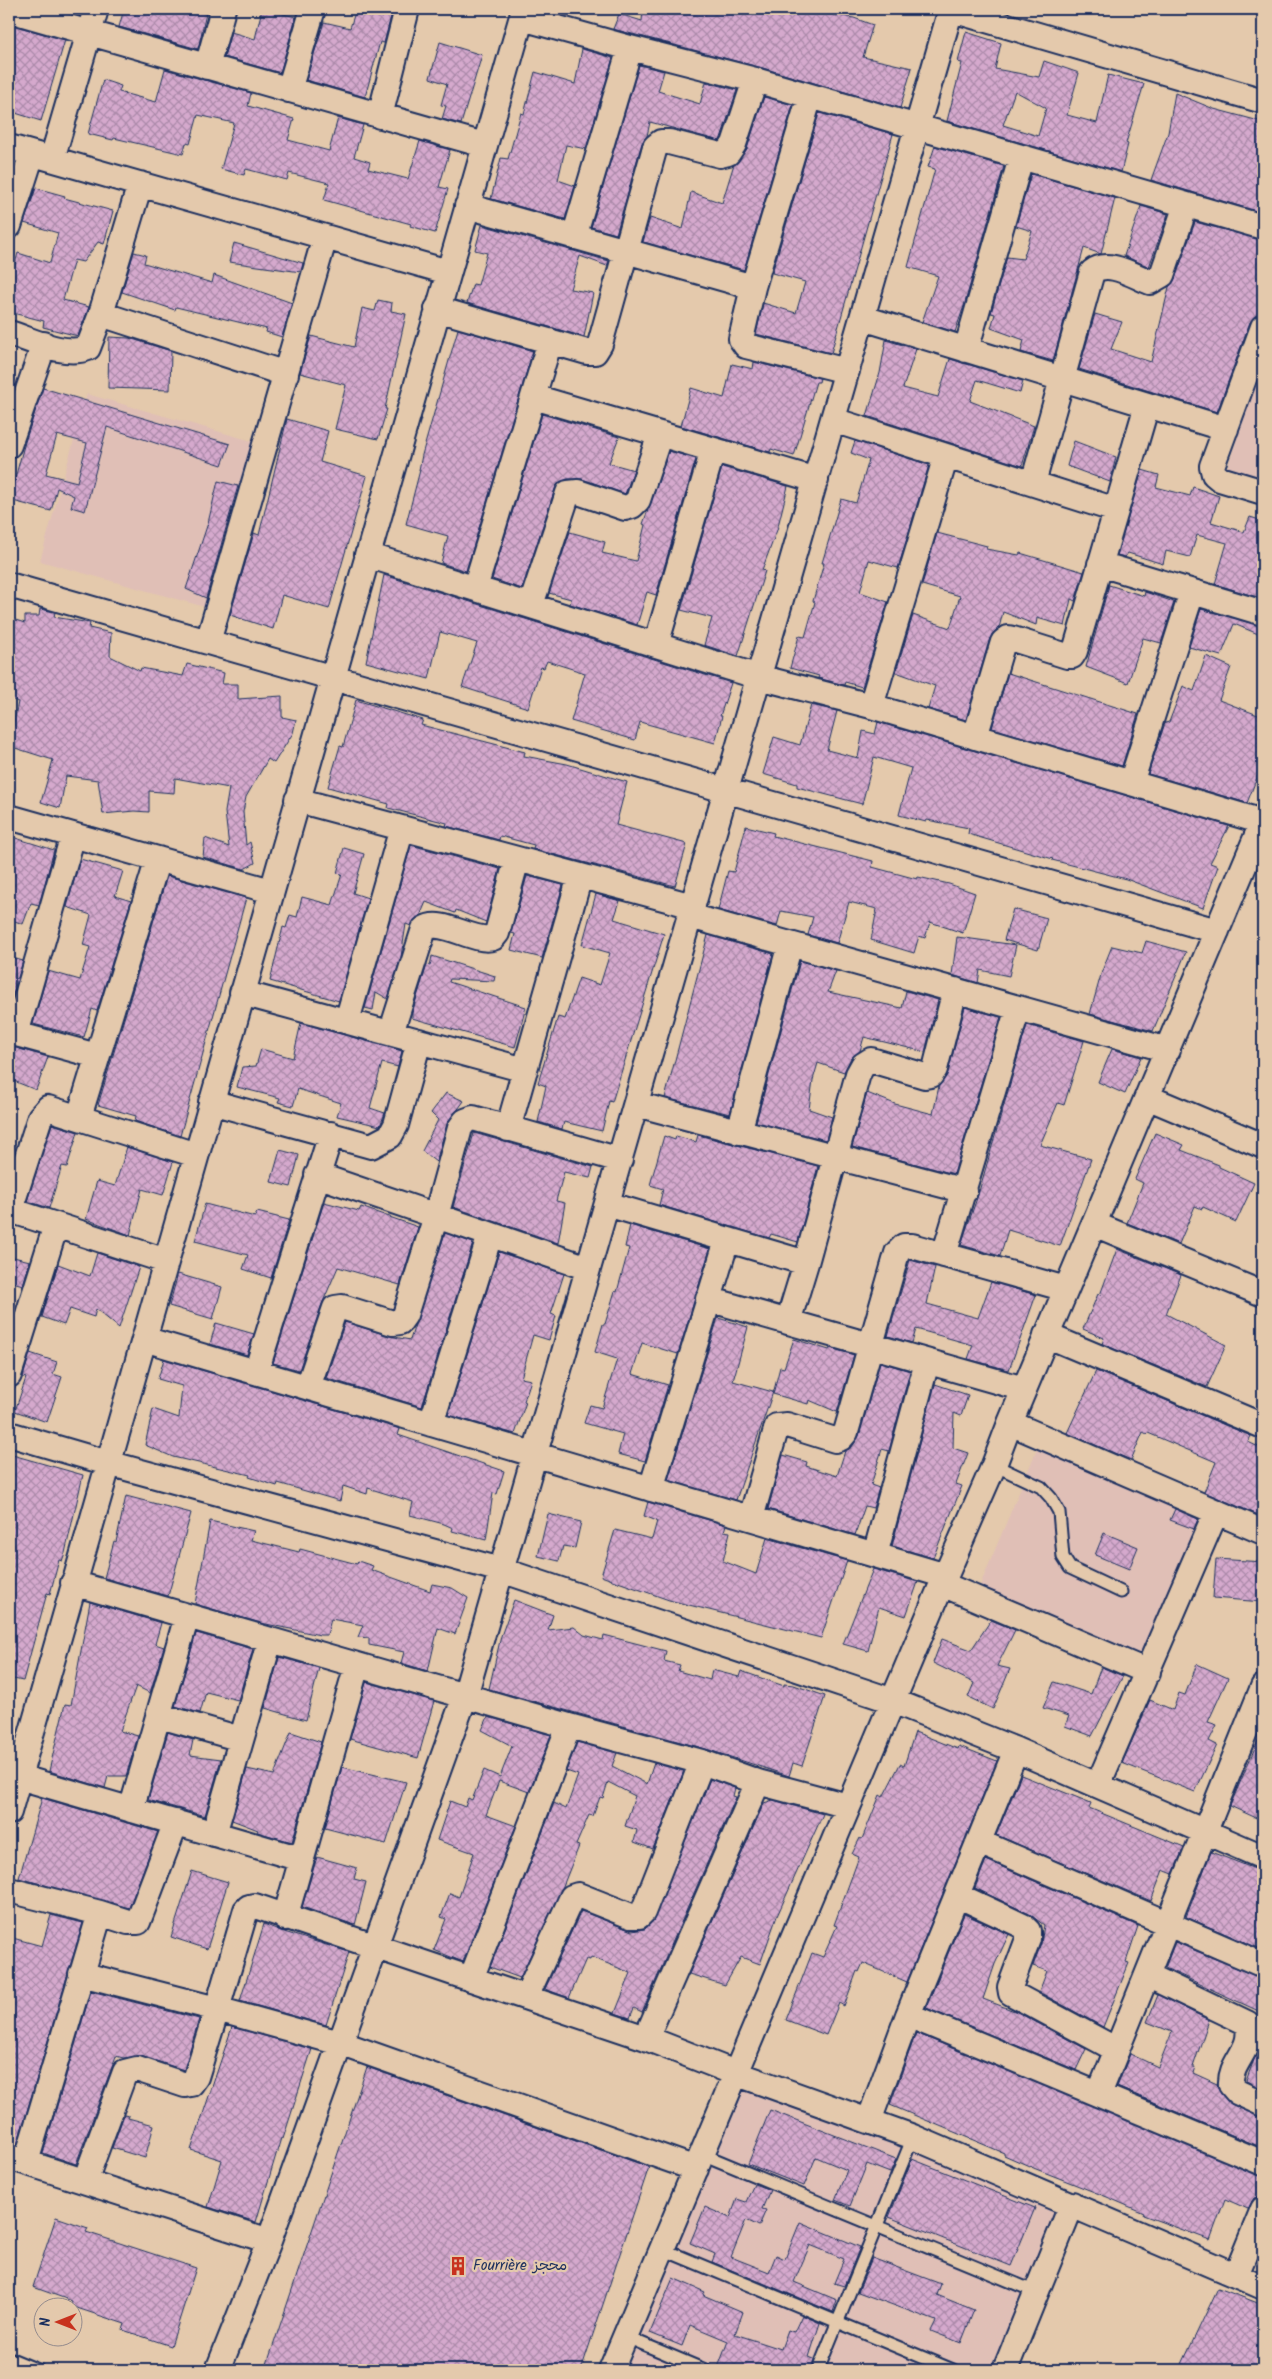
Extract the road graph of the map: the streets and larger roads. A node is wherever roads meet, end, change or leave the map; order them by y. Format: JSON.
{"nodes":[{"id":1,"x":96,"y":9,"type":"edge"},
{"id":2,"x":223,"y":9,"type":"edge"},
{"id":3,"x":312,"y":9,"type":"edge"},
{"id":4,"x":407,"y":9,"type":"edge"},
{"id":5,"x":950,"y":9,"type":"edge"},
{"id":6,"x":9,"y":10,"type":"edge"},
{"id":7,"x":523,"y":13,"type":"edge"},
{"id":8,"x":89,"y":33,"type":"junction"},
{"id":9,"x":630,"y":48,"type":"junction"},
{"id":10,"x":207,"y":67,"type":"junction"},
{"id":11,"x":756,"y":80,"type":"junction"},
{"id":12,"x":289,"y":90,"type":"junction"},
{"id":13,"x":810,"y":96,"type":"junction"},
{"id":14,"x":1263,"y":101,"type":"edge"},
{"id":15,"x":380,"y":116,"type":"junction"},
{"id":16,"x":918,"y":127,"type":"junction"},
{"id":17,"x":484,"y":145,"type":"junction"},
{"id":18,"x":9,"y":147,"type":"edge"},
{"id":19,"x":42,"y":156,"type":"junction"},
{"id":20,"x":1021,"y":158,"type":"junction"},
{"id":21,"x":140,"y":184,"type":"junction"},
{"id":22,"x":1186,"y":205,"type":"junction"},
{"id":23,"x":467,"y":206,"type":"junction"},
{"id":24,"x":9,"y":226,"type":"edge"},
{"id":25,"x":1263,"y":227,"type":"edge"},
{"id":26,"x":325,"y":237,"type":"junction"},
{"id":27,"x":574,"y":237,"type":"junction"},
{"id":28,"x":627,"y":252,"type":"junction"},
{"id":29,"x":448,"y":272,"type":"junction"},
{"id":30,"x":753,"y":287,"type":"junction"},
{"id":31,"x":437,"y":309,"type":"junction"},
{"id":32,"x":101,"y":314,"type":"junction"},
{"id":33,"x":862,"y":318,"type":"junction"},
{"id":34,"x":1263,"y":327,"type":"edge"},
{"id":35,"x":9,"y":333,"type":"edge"},
{"id":36,"x":550,"y":341,"type":"junction"},
{"id":37,"x":44,"y":344,"type":"junction"},
{"id":38,"x":966,"y":350,"type":"junction"},
{"id":39,"x":847,"y":371,"type":"junction"},
{"id":40,"x":286,"y":374,"type":"junction"},
{"id":41,"x":1062,"y":379,"type":"junction"},
{"id":42,"x":534,"y":397,"type":"junction"},
{"id":43,"x":1147,"y":405,"type":"junction"},
{"id":44,"x":833,"y":420,"type":"junction"},
{"id":45,"x":1226,"y":429,"type":"junction"},
{"id":46,"x":660,"y":434,"type":"junction"},
{"id":47,"x":9,"y":445,"type":"edge"},
{"id":48,"x":714,"y":450,"type":"junction"},
{"id":49,"x":946,"y":456,"type":"junction"},
{"id":50,"x":816,"y":480,"type":"junction"},
{"id":51,"x":1032,"y":483,"type":"junction"},
{"id":52,"x":1263,"y":492,"type":"edge"},
{"id":53,"x":1116,"y":510,"type":"junction"},
{"id":54,"x":367,"y":555,"type":"junction"},
{"id":55,"x":1100,"y":564,"type":"junction"},
{"id":56,"x":9,"y":585,"type":"edge"},
{"id":57,"x":475,"y":588,"type":"junction"},
{"id":58,"x":1192,"y":592,"type":"junction"},
{"id":59,"x":531,"y":605,"type":"junction"},
{"id":60,"x":1263,"y":613,"type":"edge"},
{"id":61,"x":208,"y":642,"type":"junction"},
{"id":62,"x":656,"y":645,"type":"junction"},
{"id":63,"x":332,"y":677,"type":"junction"},
{"id":64,"x":759,"y":677,"type":"junction"},
{"id":65,"x":871,"y":706,"type":"junction"},
{"id":66,"x":975,"y":737,"type":"junction"},
{"id":67,"x":1131,"y":783,"type":"junction"},
{"id":68,"x":726,"y":790,"type":"junction"},
{"id":69,"x":297,"y":800,"type":"junction"},
{"id":70,"x":9,"y":817,"type":"edge"},
{"id":71,"x":1263,"y":822,"type":"edge"},
{"id":72,"x":402,"y":828,"type":"junction"},
{"id":73,"x":73,"y":835,"type":"junction"},
{"id":74,"x":517,"y":859,"type":"junction"},
{"id":75,"x":158,"y":860,"type":"junction"},
{"id":76,"x":580,"y":876,"type":"junction"},
{"id":77,"x":271,"y":891,"type":"junction"},
{"id":78,"x":691,"y":911,"type":"junction"},
{"id":79,"x":1217,"y":931,"type":"junction"},
{"id":80,"x":790,"y":944,"type":"junction"},
{"id":81,"x":955,"y":990,"type":"junction"},
{"id":82,"x":242,"y":993,"type":"junction"},
{"id":83,"x":1018,"y":1008,"type":"junction"},
{"id":84,"x":347,"y":1021,"type":"junction"},
{"id":85,"x":12,"y":1033,"type":"edge"},
{"id":86,"x":391,"y":1033,"type":"junction"},
{"id":87,"x":419,"y":1041,"type":"junction"},
{"id":88,"x":1168,"y":1050,"type":"junction"},
{"id":89,"x":97,"y":1056,"type":"junction"},
{"id":90,"x":525,"y":1070,"type":"junction"},
{"id":91,"x":1147,"y":1097,"type":"junction"},
{"id":92,"x":211,"y":1102,"type":"junction"},
{"id":93,"x":636,"y":1104,"type":"junction"},
{"id":94,"x":79,"y":1117,"type":"junction"},
{"id":95,"x":508,"y":1129,"type":"junction"},
{"id":96,"x":739,"y":1132,"type":"junction"},
{"id":97,"x":331,"y":1134,"type":"junction"},
{"id":98,"x":1263,"y":1146,"type":"edge"},
{"id":99,"x":196,"y":1155,"type":"junction"},
{"id":100,"x":836,"y":1158,"type":"junction"},
{"id":101,"x":620,"y":1160,"type":"junction"},
{"id":102,"x":317,"y":1175,"type":"junction"},
{"id":103,"x":965,"y":1191,"type":"junction"},
{"id":104,"x":607,"y":1204,"type":"junction"},
{"id":105,"x":9,"y":1210,"type":"edge"},
{"id":106,"x":436,"y":1216,"type":"junction"},
{"id":107,"x":1094,"y":1224,"type":"junction"},
{"id":108,"x":56,"y":1225,"type":"junction"},
{"id":109,"x":490,"y":1235,"type":"junction"},
{"id":110,"x":727,"y":1240,"type":"junction"},
{"id":111,"x":944,"y":1255,"type":"junction"},
{"id":112,"x":166,"y":1261,"type":"junction"},
{"id":113,"x":806,"y":1263,"type":"junction"},
{"id":114,"x":588,"y":1268,"type":"junction"},
{"id":115,"x":1066,"y":1289,"type":"junction"},
{"id":116,"x":1263,"y":1294,"type":"edge"},
{"id":117,"x":708,"y":1299,"type":"junction"},
{"id":118,"x":788,"y":1322,"type":"junction"},
{"id":119,"x":1046,"y":1336,"type":"junction"},
{"id":120,"x":144,"y":1339,"type":"junction"},
{"id":121,"x":871,"y":1346,"type":"junction"},
{"id":122,"x":926,"y":1362,"type":"junction"},
{"id":123,"x":256,"y":1372,"type":"junction"},
{"id":124,"x":9,"y":1375,"type":"edge"},
{"id":125,"x":308,"y":1387,"type":"junction"},
{"id":126,"x":1024,"y":1389,"type":"junction"},
{"id":127,"x":1010,"y":1423,"type":"junction"},
{"id":128,"x":432,"y":1424,"type":"junction"},
{"id":129,"x":1263,"y":1426,"type":"edge"},
{"id":130,"x":9,"y":1434,"type":"edge"},
{"id":131,"x":535,"y":1454,"type":"junction"},
{"id":132,"x":108,"y":1463,"type":"junction"},
{"id":133,"x":651,"y":1489,"type":"junction"},
{"id":134,"x":1216,"y":1512,"type":"junction"},
{"id":135,"x":751,"y":1518,"type":"junction"},
{"id":136,"x":1263,"y":1532,"type":"edge"},
{"id":137,"x":875,"y":1555,"type":"junction"},
{"id":138,"x":501,"y":1570,"type":"junction"},
{"id":139,"x":944,"y":1580,"type":"junction"},
{"id":140,"x":73,"y":1583,"type":"junction"},
{"id":141,"x":187,"y":1616,"type":"junction"},
{"id":142,"x":270,"y":1640,"type":"junction"},
{"id":143,"x":357,"y":1665,"type":"junction"},
{"id":144,"x":1148,"y":1672,"type":"junction"},
{"id":145,"x":1263,"y":1687,"type":"edge"},
{"id":146,"x":465,"y":1696,"type":"junction"},
{"id":147,"x":893,"y":1701,"type":"junction"},
{"id":148,"x":160,"y":1716,"type":"junction"},
{"id":149,"x":1257,"y":1721,"type":"edge"},
{"id":150,"x":569,"y":1726,"type":"junction"},
{"id":151,"x":241,"y":1739,"type":"junction"},
{"id":152,"x":1016,"y":1750,"type":"junction"},
{"id":153,"x":702,"y":1762,"type":"junction"},
{"id":154,"x":19,"y":1777,"type":"junction"},
{"id":155,"x":758,"y":1782,"type":"junction"},
{"id":156,"x":1098,"y":1785,"type":"junction"},
{"id":157,"x":848,"y":1806,"type":"junction"},
{"id":158,"x":131,"y":1810,"type":"junction"},
{"id":159,"x":9,"y":1812,"type":"edge"},
{"id":160,"x":176,"y":1822,"type":"junction"},
{"id":161,"x":1203,"y":1831,"type":"junction"},
{"id":162,"x":214,"y":1834,"type":"junction"},
{"id":163,"x":979,"y":1842,"type":"junction"},
{"id":164,"x":1263,"y":1857,"type":"edge"},
{"id":165,"x":302,"y":1859,"type":"junction"},
{"id":166,"x":9,"y":1890,"type":"edge"},
{"id":167,"x":957,"y":1895,"type":"junction"},
{"id":168,"x":100,"y":1913,"type":"junction"},
{"id":169,"x":285,"y":1918,"type":"junction"},
{"id":170,"x":1168,"y":1924,"type":"junction"},
{"id":171,"x":375,"y":1948,"type":"junction"},
{"id":172,"x":1263,"y":1965,"type":"edge"},
{"id":173,"x":82,"y":1974,"type":"junction"},
{"id":174,"x":1147,"y":1975,"type":"junction"},
{"id":175,"x":471,"y":1979,"type":"junction"},
{"id":176,"x":526,"y":1997,"type":"junction"},
{"id":177,"x":217,"y":2009,"type":"junction"},
{"id":178,"x":908,"y":2015,"type":"junction"},
{"id":179,"x":646,"y":2038,"type":"junction"},
{"id":180,"x":340,"y":2043,"type":"junction"},
{"id":181,"x":1117,"y":2050,"type":"junction"},
{"id":182,"x":735,"y":2073,"type":"junction"},
{"id":183,"x":1098,"y":2094,"type":"junction"},
{"id":184,"x":1263,"y":2104,"type":"edge"},
{"id":185,"x":869,"y":2121,"type":"junction"},
{"id":186,"x":17,"y":2160,"type":"edge"},
{"id":187,"x":699,"y":2162,"type":"junction"},
{"id":188,"x":1263,"y":2163,"type":"edge"},
{"id":189,"x":85,"y":2181,"type":"junction"},
{"id":190,"x":1072,"y":2204,"type":"junction"},
{"id":191,"x":1263,"y":2209,"type":"edge"},
{"id":192,"x":269,"y":2241,"type":"junction"},
{"id":193,"x":1236,"y":2275,"type":"junction"},
{"id":194,"x":1263,"y":2287,"type":"edge"},
{"id":195,"x":218,"y":2370,"type":"edge"},
{"id":196,"x":611,"y":2370,"type":"edge"},
{"id":197,"x":1005,"y":2370,"type":"edge"}],
"edges":[{"from":1,"to":8,"type":"street"},
{"from":2,"to":10,"type":"street"},
{"from":3,"to":12,"type":"street"},
{"from":4,"to":15,"type":"street"},
{"from":5,"to":14,"type":"street"},
{"from":5,"to":16,"type":"street"},
{"from":6,"to":8,"type":"street"},
{"from":7,"to":9,"type":"street"},
{"from":7,"to":17,"type":"street"},
{"from":8,"to":10,"type":"street"},
{"from":8,"to":19,"type":"street"},
{"from":9,"to":11,"type":"street"},
{"from":9,"to":27,"type":"street"},
{"from":10,"to":12,"type":"street"},
{"from":11,"to":13,"type":"street"},
{"from":11,"to":28,"type":"street"},
{"from":12,"to":15,"type":"street"},
{"from":13,"to":16,"type":"street"},
{"from":13,"to":30,"type":"street"},
{"from":15,"to":17,"type":"street"},
{"from":16,"to":20,"type":"street"},
{"from":16,"to":33,"type":"street"},
{"from":17,"to":23,"type":"street"},
{"from":18,"to":19,"type":"street"},
{"from":19,"to":21,"type":"street"},
{"from":19,"to":24,"type":"street"},
{"from":20,"to":22,"type":"street"},
{"from":20,"to":38,"type":"street"},
{"from":21,"to":26,"type":"street"},
{"from":21,"to":32,"type":"street"},
{"from":22,"to":25,"type":"street"},
{"from":22,"to":41,"type":"street"},
{"from":23,"to":27,"type":"street"},
{"from":23,"to":29,"type":"street"},
{"from":26,"to":29,"type":"street"},
{"from":26,"to":40,"type":"street"},
{"from":27,"to":28,"type":"street"},
{"from":28,"to":30,"type":"street"},
{"from":28,"to":36,"type":"street"},
{"from":29,"to":31,"type":"street"},
{"from":30,"to":39,"type":"street"},
{"from":31,"to":36,"type":"street"},
{"from":31,"to":54,"type":"street"},
{"from":32,"to":37,"type":"street"},
{"from":32,"to":40,"type":"street"},
{"from":33,"to":38,"type":"street"},
{"from":33,"to":39,"type":"street"},
{"from":34,"to":45,"type":"street"},
{"from":35,"to":37,"type":"street"},
{"from":36,"to":42,"type":"street"},
{"from":37,"to":47,"type":"street"},
{"from":38,"to":41,"type":"street"},
{"from":39,"to":44,"type":"street"},
{"from":40,"to":61,"type":"street"},
{"from":41,"to":43,"type":"street"},
{"from":41,"to":51,"type":"street"},
{"from":42,"to":46,"type":"street"},
{"from":42,"to":57,"type":"street"},
{"from":43,"to":45,"type":"street"},
{"from":43,"to":53,"type":"street"},
{"from":44,"to":49,"type":"street"},
{"from":44,"to":50,"type":"street"},
{"from":45,"to":52,"type":"street"},
{"from":46,"to":48,"type":"street"},
{"from":46,"to":59,"type":"street"},
{"from":48,"to":50,"type":"street"},
{"from":48,"to":62,"type":"street"},
{"from":49,"to":51,"type":"street"},
{"from":49,"to":65,"type":"street"},
{"from":50,"to":64,"type":"street"},
{"from":51,"to":53,"type":"street"},
{"from":53,"to":55,"type":"street"},
{"from":54,"to":57,"type":"street"},
{"from":54,"to":63,"type":"street"},
{"from":55,"to":58,"type":"street"},
{"from":55,"to":66,"type":"street"},
{"from":56,"to":61,"type":"street"},
{"from":57,"to":59,"type":"street"},
{"from":58,"to":60,"type":"street"},
{"from":58,"to":67,"type":"street"},
{"from":59,"to":62,"type":"street"},
{"from":61,"to":63,"type":"street"},
{"from":62,"to":64,"type":"street"},
{"from":63,"to":68,"type":"street"},
{"from":63,"to":69,"type":"street"},
{"from":64,"to":65,"type":"street"},
{"from":64,"to":68,"type":"street"},
{"from":65,"to":66,"type":"street"},
{"from":66,"to":67,"type":"street"},
{"from":67,"to":71,"type":"street"},
{"from":68,"to":78,"type":"street"},
{"from":68,"to":79,"type":"street"},
{"from":69,"to":72,"type":"street"},
{"from":69,"to":77,"type":"street"},
{"from":70,"to":73,"type":"street"},
{"from":71,"to":79,"type":"street"},
{"from":72,"to":74,"type":"street"},
{"from":72,"to":84,"type":"street"},
{"from":73,"to":75,"type":"street"},
{"from":73,"to":85,"type":"street"},
{"from":74,"to":76,"type":"street"},
{"from":74,"to":86,"type":"street"},
{"from":75,"to":77,"type":"street"},
{"from":75,"to":89,"type":"street"},
{"from":76,"to":78,"type":"street"},
{"from":76,"to":90,"type":"street"},
{"from":77,"to":82,"type":"street"},
{"from":78,"to":80,"type":"street"},
{"from":78,"to":93,"type":"street"},
{"from":79,"to":88,"type":"street"},
{"from":80,"to":81,"type":"street"},
{"from":80,"to":96,"type":"street"},
{"from":81,"to":83,"type":"street"},
{"from":81,"to":100,"type":"street"},
{"from":82,"to":84,"type":"street"},
{"from":82,"to":92,"type":"street"},
{"from":83,"to":88,"type":"street"},
{"from":83,"to":103,"type":"street"},
{"from":84,"to":86,"type":"street"},
{"from":85,"to":89,"type":"street"},
{"from":86,"to":87,"type":"street"},
{"from":87,"to":90,"type":"street"},
{"from":87,"to":97,"type":"street"},
{"from":88,"to":91,"type":"street"},
{"from":89,"to":94,"type":"street"},
{"from":90,"to":95,"type":"street"},
{"from":91,"to":98,"type":"street"},
{"from":91,"to":107,"type":"street"},
{"from":92,"to":97,"type":"street"},
{"from":92,"to":99,"type":"street"},
{"from":93,"to":96,"type":"street"},
{"from":93,"to":101,"type":"street"},
{"from":94,"to":99,"type":"street"},
{"from":94,"to":105,"type":"street"},
{"from":95,"to":101,"type":"street"},
{"from":95,"to":106,"type":"street"},
{"from":96,"to":100,"type":"street"},
{"from":97,"to":102,"type":"street"},
{"from":99,"to":112,"type":"street"},
{"from":100,"to":103,"type":"street"},
{"from":100,"to":113,"type":"street"},
{"from":101,"to":104,"type":"street"},
{"from":102,"to":106,"type":"street"},
{"from":102,"to":123,"type":"street"},
{"from":103,"to":111,"type":"street"},
{"from":104,"to":110,"type":"street"},
{"from":104,"to":114,"type":"street"},
{"from":105,"to":108,"type":"street"},
{"from":106,"to":109,"type":"street"},
{"from":106,"to":125,"type":"street"},
{"from":107,"to":115,"type":"street"},
{"from":107,"to":116,"type":"street"},
{"from":108,"to":112,"type":"street"},
{"from":108,"to":124,"type":"street"},
{"from":109,"to":114,"type":"street"},
{"from":109,"to":128,"type":"street"},
{"from":110,"to":113,"type":"street"},
{"from":110,"to":117,"type":"street"},
{"from":111,"to":115,"type":"street"},
{"from":111,"to":121,"type":"street"},
{"from":112,"to":120,"type":"street"},
{"from":113,"to":118,"type":"street"},
{"from":114,"to":131,"type":"street"},
{"from":115,"to":119,"type":"street"},
{"from":117,"to":118,"type":"street"},
{"from":117,"to":133,"type":"street"},
{"from":118,"to":121,"type":"street"},
{"from":119,"to":126,"type":"street"},
{"from":119,"to":129,"type":"street"},
{"from":120,"to":123,"type":"street"},
{"from":120,"to":132,"type":"street"},
{"from":121,"to":122,"type":"street"},
{"from":121,"to":135,"type":"street"},
{"from":122,"to":126,"type":"street"},
{"from":122,"to":137,"type":"street"},
{"from":123,"to":125,"type":"street"},
{"from":125,"to":128,"type":"street"},
{"from":126,"to":127,"type":"street"},
{"from":127,"to":134,"type":"street"},
{"from":127,"to":139,"type":"street"},
{"from":128,"to":131,"type":"street"},
{"from":130,"to":132,"type":"street"},
{"from":131,"to":133,"type":"street"},
{"from":131,"to":138,"type":"street"},
{"from":132,"to":138,"type":"street"},
{"from":132,"to":140,"type":"street"},
{"from":133,"to":135,"type":"street"},
{"from":134,"to":136,"type":"street"},
{"from":134,"to":144,"type":"street"},
{"from":135,"to":137,"type":"street"},
{"from":137,"to":139,"type":"street"},
{"from":138,"to":146,"type":"street"},
{"from":138,"to":147,"type":"street"},
{"from":139,"to":144,"type":"street"},
{"from":139,"to":147,"type":"street"},
{"from":140,"to":141,"type":"street"},
{"from":140,"to":154,"type":"street"},
{"from":141,"to":142,"type":"street"},
{"from":141,"to":148,"type":"street"},
{"from":142,"to":143,"type":"street"},
{"from":142,"to":151,"type":"street"},
{"from":143,"to":146,"type":"street"},
{"from":143,"to":165,"type":"street"},
{"from":144,"to":156,"type":"street"},
{"from":145,"to":149,"type":"street"},
{"from":146,"to":150,"type":"street"},
{"from":146,"to":171,"type":"street"},
{"from":147,"to":152,"type":"street"},
{"from":147,"to":157,"type":"street"},
{"from":148,"to":151,"type":"street"},
{"from":148,"to":158,"type":"street"},
{"from":149,"to":161,"type":"street"},
{"from":150,"to":153,"type":"street"},
{"from":150,"to":175,"type":"street"},
{"from":151,"to":162,"type":"street"},
{"from":152,"to":156,"type":"street"},
{"from":152,"to":163,"type":"street"},
{"from":153,"to":155,"type":"street"},
{"from":153,"to":176,"type":"street"},
{"from":154,"to":158,"type":"street"},
{"from":154,"to":159,"type":"street"},
{"from":155,"to":157,"type":"street"},
{"from":155,"to":179,"type":"street"},
{"from":156,"to":161,"type":"street"},
{"from":157,"to":182,"type":"street"},
{"from":158,"to":160,"type":"street"},
{"from":160,"to":162,"type":"street"},
{"from":160,"to":168,"type":"street"},
{"from":161,"to":164,"type":"street"},
{"from":161,"to":170,"type":"street"},
{"from":162,"to":165,"type":"street"},
{"from":163,"to":167,"type":"street"},
{"from":163,"to":170,"type":"street"},
{"from":165,"to":169,"type":"street"},
{"from":166,"to":168,"type":"street"},
{"from":167,"to":178,"type":"street"},
{"from":167,"to":181,"type":"street"},
{"from":168,"to":173,"type":"street"},
{"from":169,"to":171,"type":"street"},
{"from":169,"to":177,"type":"street"},
{"from":170,"to":172,"type":"street"},
{"from":170,"to":174,"type":"street"},
{"from":171,"to":175,"type":"street"},
{"from":171,"to":180,"type":"street"},
{"from":173,"to":177,"type":"street"},
{"from":173,"to":186,"type":"street"},
{"from":174,"to":181,"type":"street"},
{"from":174,"to":184,"type":"street"},
{"from":175,"to":176,"type":"street"},
{"from":176,"to":179,"type":"street"},
{"from":177,"to":180,"type":"street"},
{"from":177,"to":189,"type":"street"},
{"from":178,"to":183,"type":"street"},
{"from":178,"to":185,"type":"street"},
{"from":179,"to":182,"type":"street"},
{"from":180,"to":187,"type":"street"},
{"from":180,"to":192,"type":"street"},
{"from":181,"to":183,"type":"street"},
{"from":182,"to":185,"type":"street"},
{"from":182,"to":187,"type":"street"},
{"from":183,"to":188,"type":"street"},
{"from":185,"to":190,"type":"street"},
{"from":186,"to":189,"type":"street"},
{"from":187,"to":196,"type":"street"},
{"from":189,"to":192,"type":"street"},
{"from":190,"to":193,"type":"street"},
{"from":190,"to":197,"type":"street"},
{"from":191,"to":193,"type":"street"},
{"from":192,"to":195,"type":"street"},
{"from":193,"to":194,"type":"street"}]}
